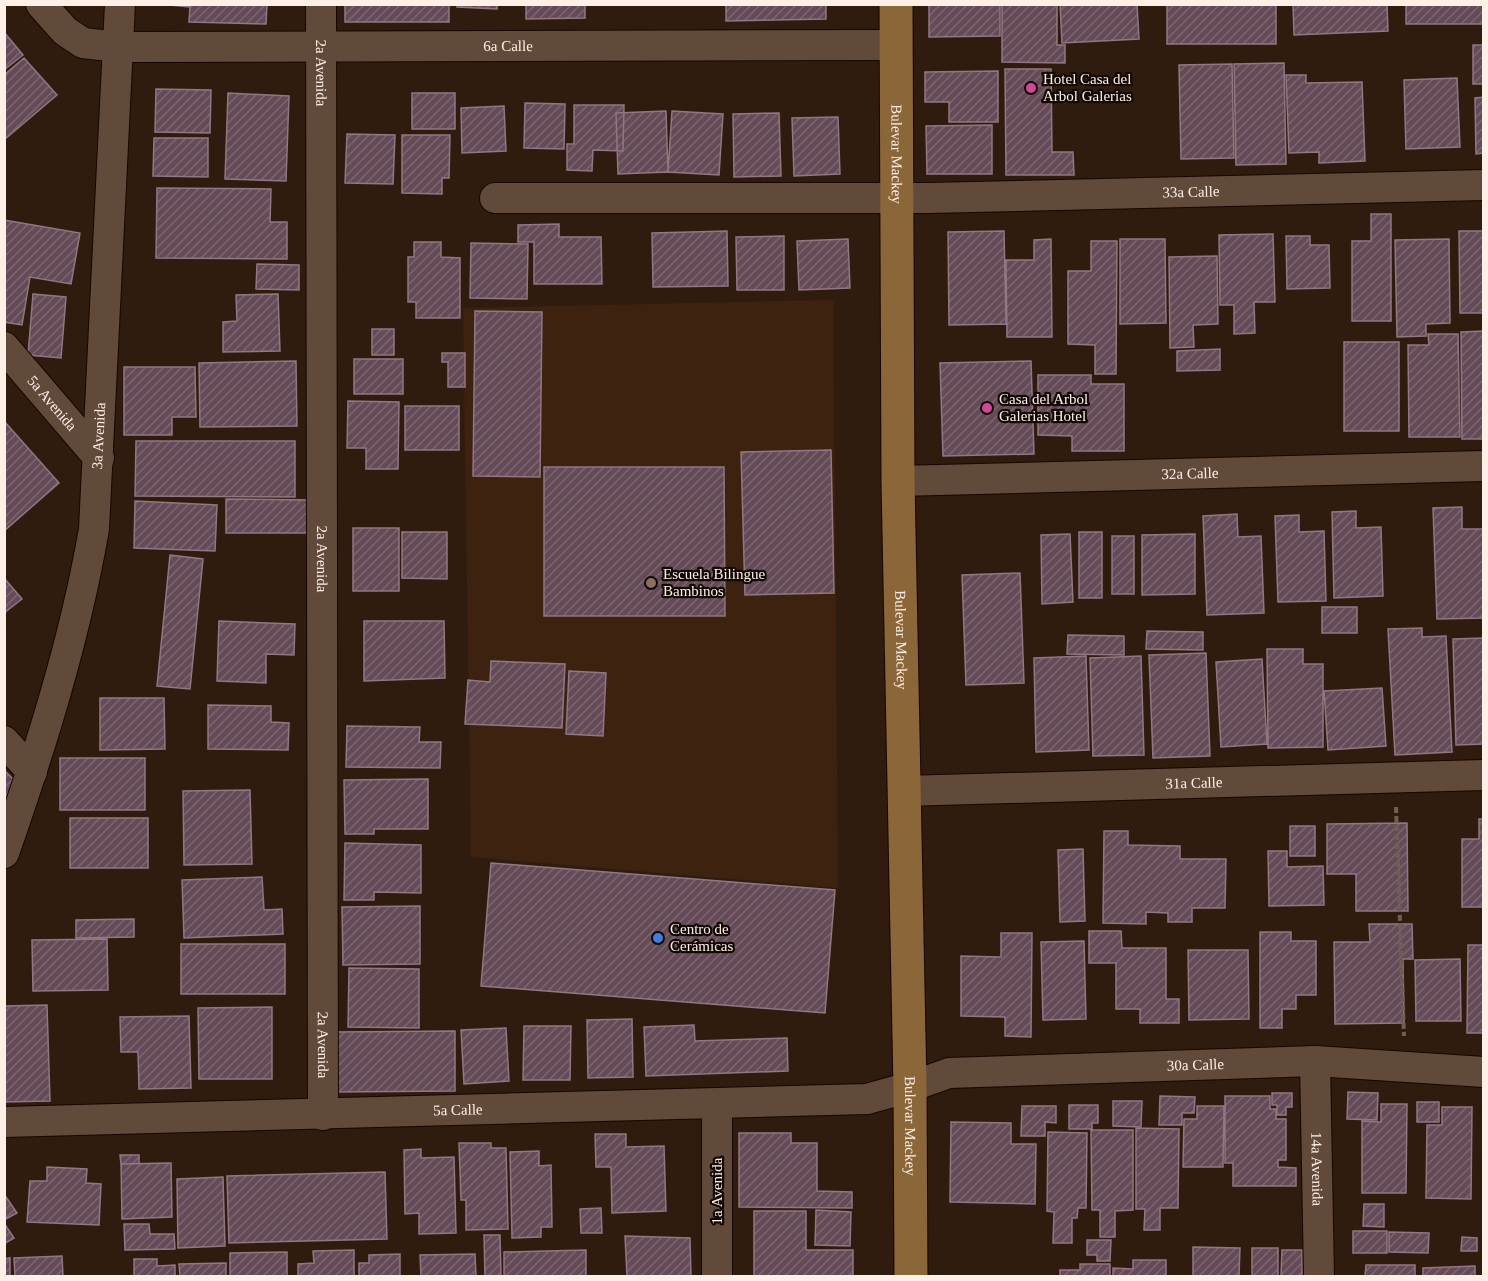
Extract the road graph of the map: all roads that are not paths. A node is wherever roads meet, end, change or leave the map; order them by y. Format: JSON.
{"nodes":[{"id":1,"x":41,"y":4,"type":"edge"},
{"id":2,"x":120,"y":4,"type":"edge"},
{"id":3,"x":321,"y":4,"type":"edge"},
{"id":4,"x":896,"y":4,"type":"edge"},
{"id":5,"x":897,"y":45,"type":"junction"},
{"id":6,"x":118,"y":47,"type":"junction"},
{"id":7,"x":321,"y":48,"type":"junction"},
{"id":8,"x":1484,"y":185,"type":"edge"},
{"id":9,"x":495,"y":198,"type":"dead end"},
{"id":10,"x":898,"y":198,"type":"junction"},
{"id":11,"x":4,"y":347,"type":"edge"},
{"id":12,"x":99,"y":458,"type":"junction"},
{"id":13,"x":1484,"y":466,"type":"edge"},
{"id":14,"x":898,"y":481,"type":"junction"},
{"id":15,"x":4,"y":741,"type":"edge"},
{"id":16,"x":32,"y":772,"type":"junction"},
{"id":17,"x":1484,"y":775,"type":"edge"},
{"id":18,"x":903,"y":791,"type":"junction"},
{"id":19,"x":4,"y":853,"type":"edge"},
{"id":20,"x":1315,"y":1061,"type":"junction"},
{"id":21,"x":1484,"y":1071,"type":"edge"},
{"id":22,"x":910,"y":1088,"type":"junction"},
{"id":23,"x":717,"y":1105,"type":"junction"},
{"id":24,"x":323,"y":1115,"type":"junction"},
{"id":25,"x":4,"y":1122,"type":"edge"},
{"id":26,"x":717,"y":1276,"type":"edge"},
{"id":27,"x":911,"y":1276,"type":"edge"},
{"id":28,"x":1319,"y":1276,"type":"edge"}],
"edges":[{"from":1,"to":6,"type":"street","name":"6a Calle"},
{"from":2,"to":6,"type":"street","name":"3a Avenida"},
{"from":3,"to":7,"type":"street","name":"2a Avenida"},
{"from":4,"to":5,"type":"main road","name":"Bulevar Mackey"},
{"from":5,"to":7,"type":"street","name":"6a Calle"},
{"from":5,"to":10,"type":"main road","name":"Bulevar Mackey"},
{"from":6,"to":7,"type":"street","name":"6a Calle"},
{"from":6,"to":12,"type":"street","name":"3a Avenida"},
{"from":7,"to":24,"type":"street","name":"2a Avenida"},
{"from":8,"to":10,"type":"street","name":"33a Calle"},
{"from":9,"to":10,"type":"street","name":"33a Calle"},
{"from":10,"to":14,"type":"main road","name":"Bulevar Mackey"},
{"from":11,"to":12,"type":"street","name":"5a Avenida"},
{"from":12,"to":16,"type":"street","name":"3a Avenida"},
{"from":13,"to":14,"type":"street","name":"32a Calle"},
{"from":14,"to":18,"type":"main road","name":"Bulevar Mackey"},
{"from":15,"to":16,"type":"street"},
{"from":16,"to":19,"type":"street","name":"3a Avenida"},
{"from":17,"to":18,"type":"street","name":"31a Calle"},
{"from":18,"to":22,"type":"main road","name":"Bulevar Mackey"},
{"from":20,"to":21,"type":"street","name":"30a Calle"},
{"from":20,"to":22,"type":"street","name":"30a Calle"},
{"from":20,"to":28,"type":"street","name":"14a Avenida"},
{"from":22,"to":23,"type":"street","name":"5a Calle"},
{"from":22,"to":27,"type":"main road","name":"Bulevar Mackey"},
{"from":23,"to":24,"type":"street","name":"5a Calle"},
{"from":23,"to":26,"type":"street","name":"1a Avenida"},
{"from":24,"to":25,"type":"street","name":"5a Calle"}]}
